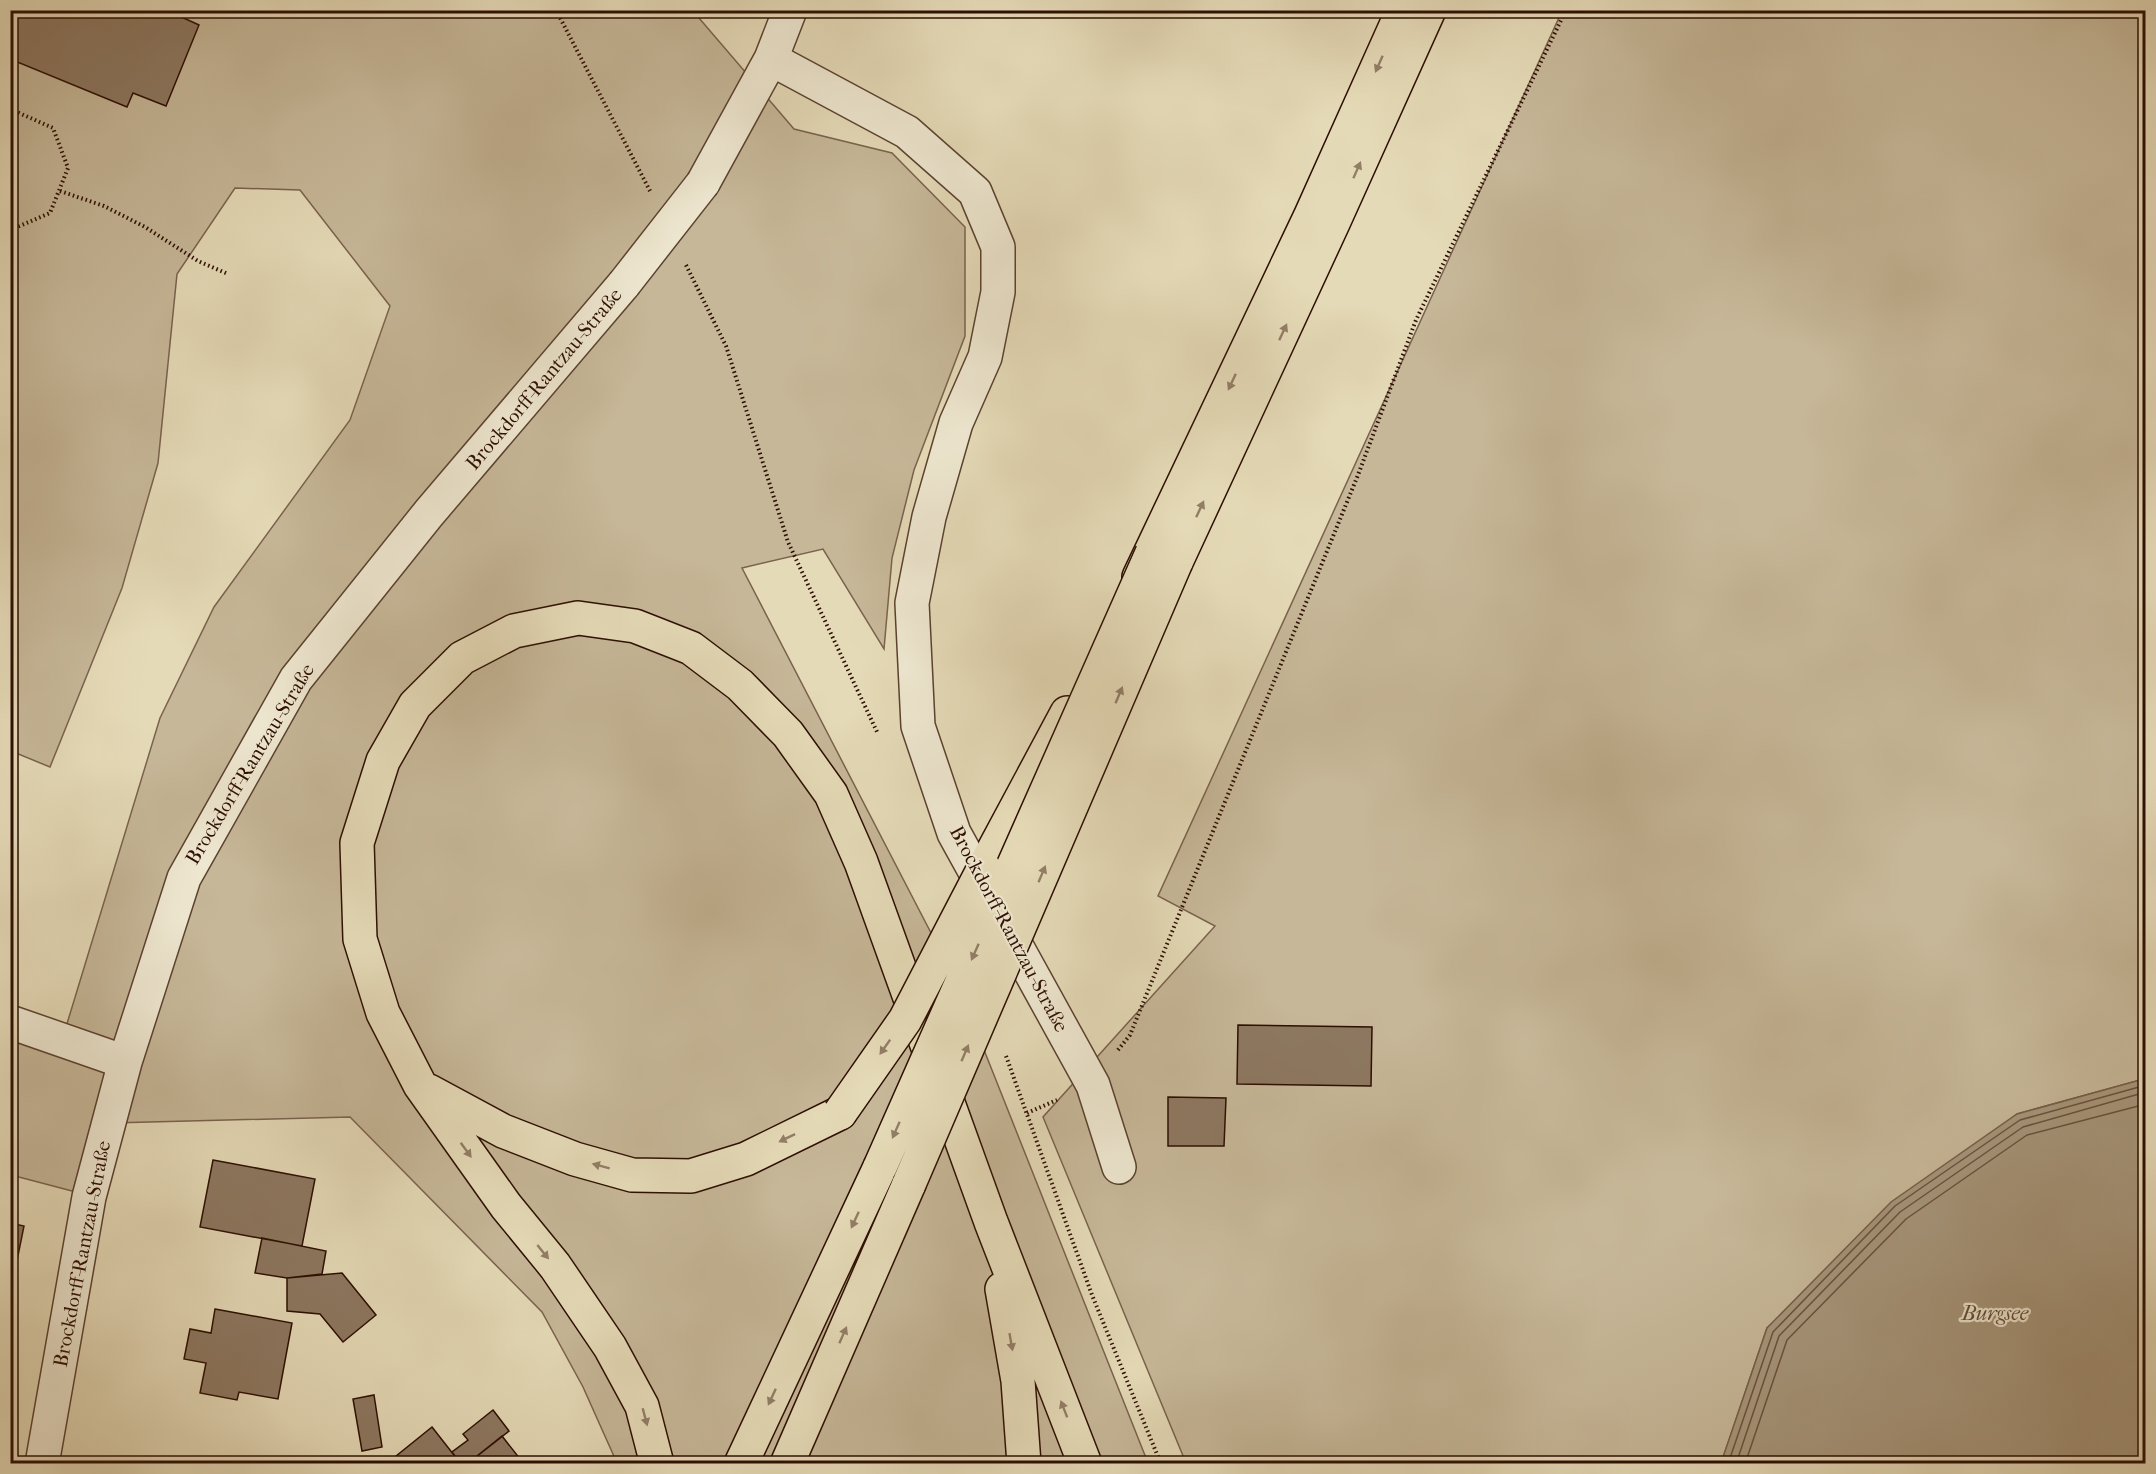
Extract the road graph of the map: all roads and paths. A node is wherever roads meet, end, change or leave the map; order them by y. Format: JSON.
{"nodes":[{"id":1,"x":556,"y":10,"type":"edge"},
{"id":2,"x":790,"y":10,"type":"edge"},
{"id":3,"x":1403,"y":10,"type":"edge"},
{"id":4,"x":1429,"y":10,"type":"edge"},
{"id":5,"x":1566,"y":10,"type":"edge"},
{"id":6,"x":771,"y":59,"type":"junction"},
{"id":7,"x":10,"y":108,"type":"edge"},
{"id":8,"x":60,"y":191,"type":"junction"},
{"id":9,"x":653,"y":197,"type":"dead end"},
{"id":10,"x":10,"y":230,"type":"edge"},
{"id":11,"x":684,"y":261,"type":"dead end"},
{"id":12,"x":228,"y":274,"type":"dead end"},
{"id":13,"x":1164,"y":557,"type":"junction"},
{"id":14,"x":880,"y":738,"type":"dead end"},
{"id":15,"x":10,"y":1023,"type":"edge"},
{"id":16,"x":1002,"y":1046,"type":"dead end"},
{"id":17,"x":125,"y":1062,"type":"junction"},
{"id":18,"x":420,"y":1085,"type":"junction"},
{"id":19,"x":1093,"y":1085,"type":"junction"},
{"id":20,"x":1119,"y":1167,"type":"dead end"},
{"id":21,"x":991,"y":1222,"type":"junction"},
{"id":22,"x":819,"y":1388,"type":"junction"},
{"id":23,"x":42,"y":1464,"type":"edge"},
{"id":24,"x":657,"y":1464,"type":"edge"},
{"id":25,"x":741,"y":1464,"type":"edge"},
{"id":26,"x":787,"y":1464,"type":"edge"},
{"id":27,"x":810,"y":1464,"type":"edge"},
{"id":28,"x":1024,"y":1464,"type":"edge"},
{"id":29,"x":1085,"y":1464,"type":"edge"},
{"id":30,"x":1161,"y":1464,"type":"edge"}],
"edges":[{"from":1,"to":9,"type":"path"},
{"from":2,"to":6,"type":"street","name":"Brockdorff-Rantzau-Straße"},
{"from":3,"to":13,"type":"highway","one_way":true},
{"from":13,"to":4,"type":"highway","one_way":true},
{"from":5,"to":19,"type":"path"},
{"from":6,"to":17,"type":"street","name":"Brockdorff-Rantzau-Straße","bridge":true},
{"from":6,"to":19,"type":"street","name":"Brockdorff-Rantzau-Straße"},
{"from":7,"to":8,"type":"path"},
{"from":8,"to":10,"type":"path"},
{"from":8,"to":12,"type":"path"},
{"from":11,"to":14,"type":"path"},
{"from":13,"to":18,"type":"highway","one_way":true,"bridge":true},
{"from":22,"to":13,"type":"highway","one_way":true,"bridge":true},
{"from":13,"to":25,"type":"highway","one_way":true,"bridge":true},
{"from":15,"to":17,"type":"street"},
{"from":16,"to":30,"type":"path"},
{"from":17,"to":23,"type":"street","name":"Brockdorff-Rantzau-Straße"},
{"from":18,"to":21,"type":"highway"},
{"from":18,"to":24,"type":"highway","one_way":true},
{"from":19,"to":20,"type":"street","name":"Brockdorff-Rantzau-Straße"},
{"from":21,"to":28,"type":"highway","one_way":true},
{"from":29,"to":21,"type":"highway","one_way":true},
{"from":22,"to":26,"type":"highway"},
{"from":22,"to":27,"type":"highway"}]}
